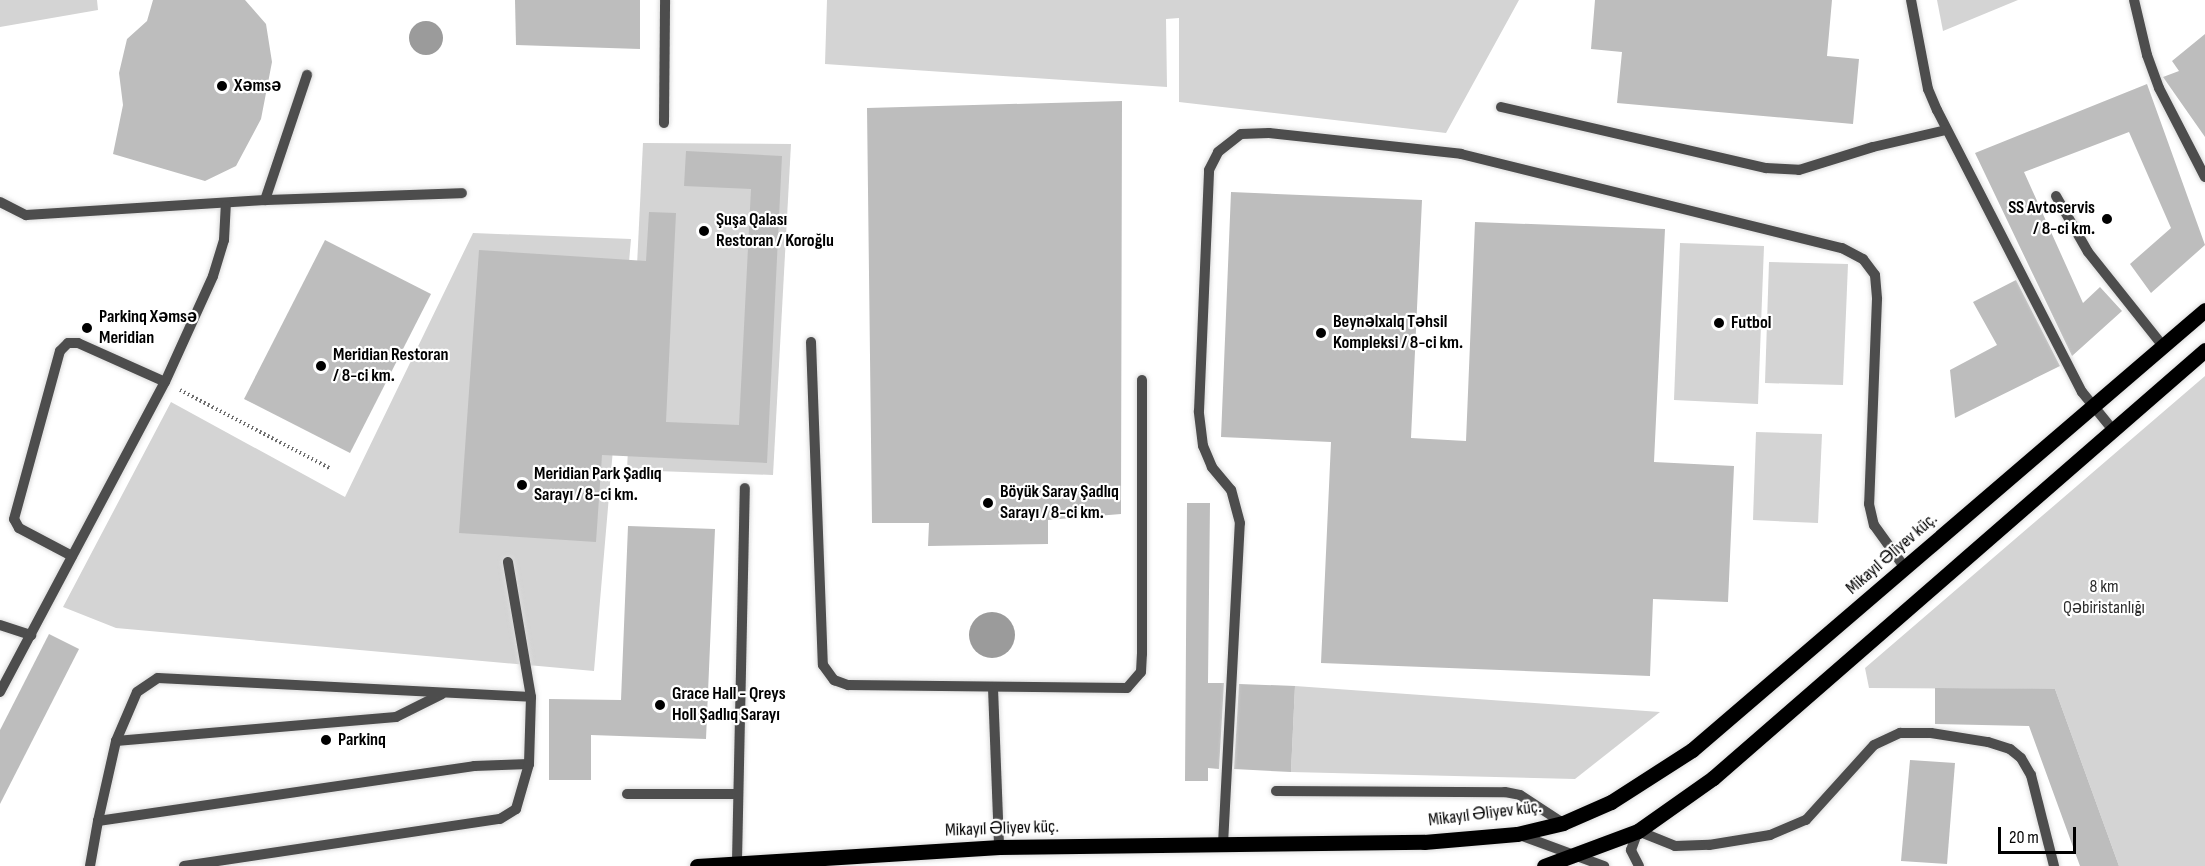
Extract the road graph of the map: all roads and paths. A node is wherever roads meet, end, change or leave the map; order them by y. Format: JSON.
{"nodes":[{"id":1,"x":665,"y":0,"type":"edge"},
{"id":2,"x":1911,"y":0,"type":"edge"},
{"id":3,"x":2134,"y":0,"type":"edge"},
{"id":4,"x":307,"y":75,"type":"dead end"},
{"id":5,"x":1502,"y":107,"type":"dead end"},
{"id":6,"x":664,"y":123,"type":"dead end"},
{"id":7,"x":1946,"y":130,"type":"junction"},
{"id":8,"x":2205,"y":177,"type":"edge"},
{"id":9,"x":462,"y":194,"type":"dead end"},
{"id":10,"x":2056,"y":196,"type":"dead end"},
{"id":11,"x":265,"y":200,"type":"junction"},
{"id":12,"x":0,"y":202,"type":"edge"},
{"id":13,"x":226,"y":206,"type":"junction"},
{"id":14,"x":2205,"y":310,"type":"edge"},
{"id":15,"x":811,"y":342,"type":"dead end"},
{"id":16,"x":2163,"y":346,"type":"junction"},
{"id":17,"x":2205,"y":350,"type":"edge"},
{"id":18,"x":1142,"y":380,"type":"dead end"},
{"id":19,"x":165,"y":382,"type":"junction"},
{"id":20,"x":2093,"y":406,"type":"junction"},
{"id":21,"x":2113,"y":430,"type":"junction"},
{"id":22,"x":331,"y":469,"type":"dead end"},
{"id":23,"x":745,"y":488,"type":"dead end"},
{"id":24,"x":72,"y":556,"type":"junction"},
{"id":25,"x":508,"y":562,"type":"dead end"},
{"id":26,"x":1905,"y":568,"type":"junction"},
{"id":27,"x":0,"y":625,"type":"edge"},
{"id":28,"x":31,"y":635,"type":"junction"},
{"id":29,"x":993,"y":688,"type":"junction"},
{"id":30,"x":0,"y":692,"type":"edge"},
{"id":31,"x":445,"y":693,"type":"junction"},
{"id":32,"x":531,"y":697,"type":"junction"},
{"id":33,"x":116,"y":741,"type":"junction"},
{"id":34,"x":529,"y":764,"type":"junction"},
{"id":35,"x":1276,"y":791,"type":"dead end"},
{"id":36,"x":627,"y":794,"type":"dead end"},
{"id":37,"x":738,"y":794,"type":"junction"},
{"id":38,"x":98,"y":820,"type":"junction"},
{"id":39,"x":1563,"y":823,"type":"junction"},
{"id":40,"x":1638,"y":831,"type":"junction"},
{"id":41,"x":1517,"y":834,"type":"junction"},
{"id":42,"x":1223,"y":844,"type":"junction"},
{"id":43,"x":999,"y":847,"type":"junction"},
{"id":44,"x":1578,"y":856,"type":"junction"},
{"id":45,"x":737,"y":861,"type":"junction"},
{"id":46,"x":90,"y":866,"type":"edge"},
{"id":47,"x":184,"y":866,"type":"edge"},
{"id":48,"x":696,"y":866,"type":"edge"},
{"id":49,"x":1544,"y":866,"type":"edge"},
{"id":50,"x":1604,"y":866,"type":"edge"},
{"id":51,"x":1639,"y":866,"type":"edge"},
{"id":52,"x":2054,"y":866,"type":"edge"}],
"edges":[{"from":1,"to":6,"type":"street"},
{"from":2,"to":7,"type":"street"},
{"from":3,"to":8,"type":"street"},
{"from":4,"to":11,"type":"street"},
{"from":5,"to":7,"type":"street"},
{"from":7,"to":20,"type":"street"},
{"from":9,"to":11,"type":"street"},
{"from":10,"to":16,"type":"street"},
{"from":11,"to":13,"type":"street"},
{"from":12,"to":13,"type":"street"},
{"from":13,"to":19,"type":"street"},
{"from":14,"to":16,"type":"main road","name":"Mikayıl Əliyev küç."},
{"from":15,"to":29,"type":"street"},
{"from":16,"to":20,"type":"main road","name":"Mikayıl Əliyev küç."},
{"from":17,"to":21,"type":"main road"},
{"from":18,"to":29,"type":"street"},
{"from":19,"to":22,"type":"path"},
{"from":19,"to":24,"type":"street"},
{"from":19,"to":24,"type":"street"},
{"from":20,"to":21,"type":"street"},
{"from":20,"to":26,"type":"main road","name":"Mikayıl Əliyev küç."},
{"from":21,"to":40,"type":"main road"},
{"from":23,"to":37,"type":"street"},
{"from":24,"to":28,"type":"street"},
{"from":25,"to":32,"type":"street"},
{"from":26,"to":39,"type":"main road","name":"Mikayıl Əliyev küç."},
{"from":26,"to":42,"type":"street"},
{"from":27,"to":28,"type":"street"},
{"from":28,"to":30,"type":"street"},
{"from":29,"to":43,"type":"street"},
{"from":31,"to":32,"type":"street"},
{"from":31,"to":33,"type":"street"},
{"from":31,"to":33,"type":"street"},
{"from":32,"to":34,"type":"street"},
{"from":33,"to":38,"type":"street"},
{"from":34,"to":38,"type":"street"},
{"from":34,"to":47,"type":"street"},
{"from":35,"to":39,"type":"street"},
{"from":36,"to":37,"type":"street"},
{"from":37,"to":45,"type":"street"},
{"from":38,"to":46,"type":"street"},
{"from":39,"to":41,"type":"main road","name":"Mikayıl Əliyev küç."},
{"from":40,"to":44,"type":"main road"},
{"from":40,"to":51,"type":"street"},
{"from":40,"to":52,"type":"street"},
{"from":41,"to":42,"type":"main road","name":"Mikayıl Əliyev küç."},
{"from":41,"to":44,"type":"street"},
{"from":42,"to":43,"type":"main road","name":"Mikayıl Əliyev küç."},
{"from":43,"to":45,"type":"main road","name":"Mikayıl Əliyev küç."},
{"from":44,"to":49,"type":"main road"},
{"from":44,"to":50,"type":"street"},
{"from":45,"to":48,"type":"main road","name":"Mikayıl Əliyev küç."}]}
